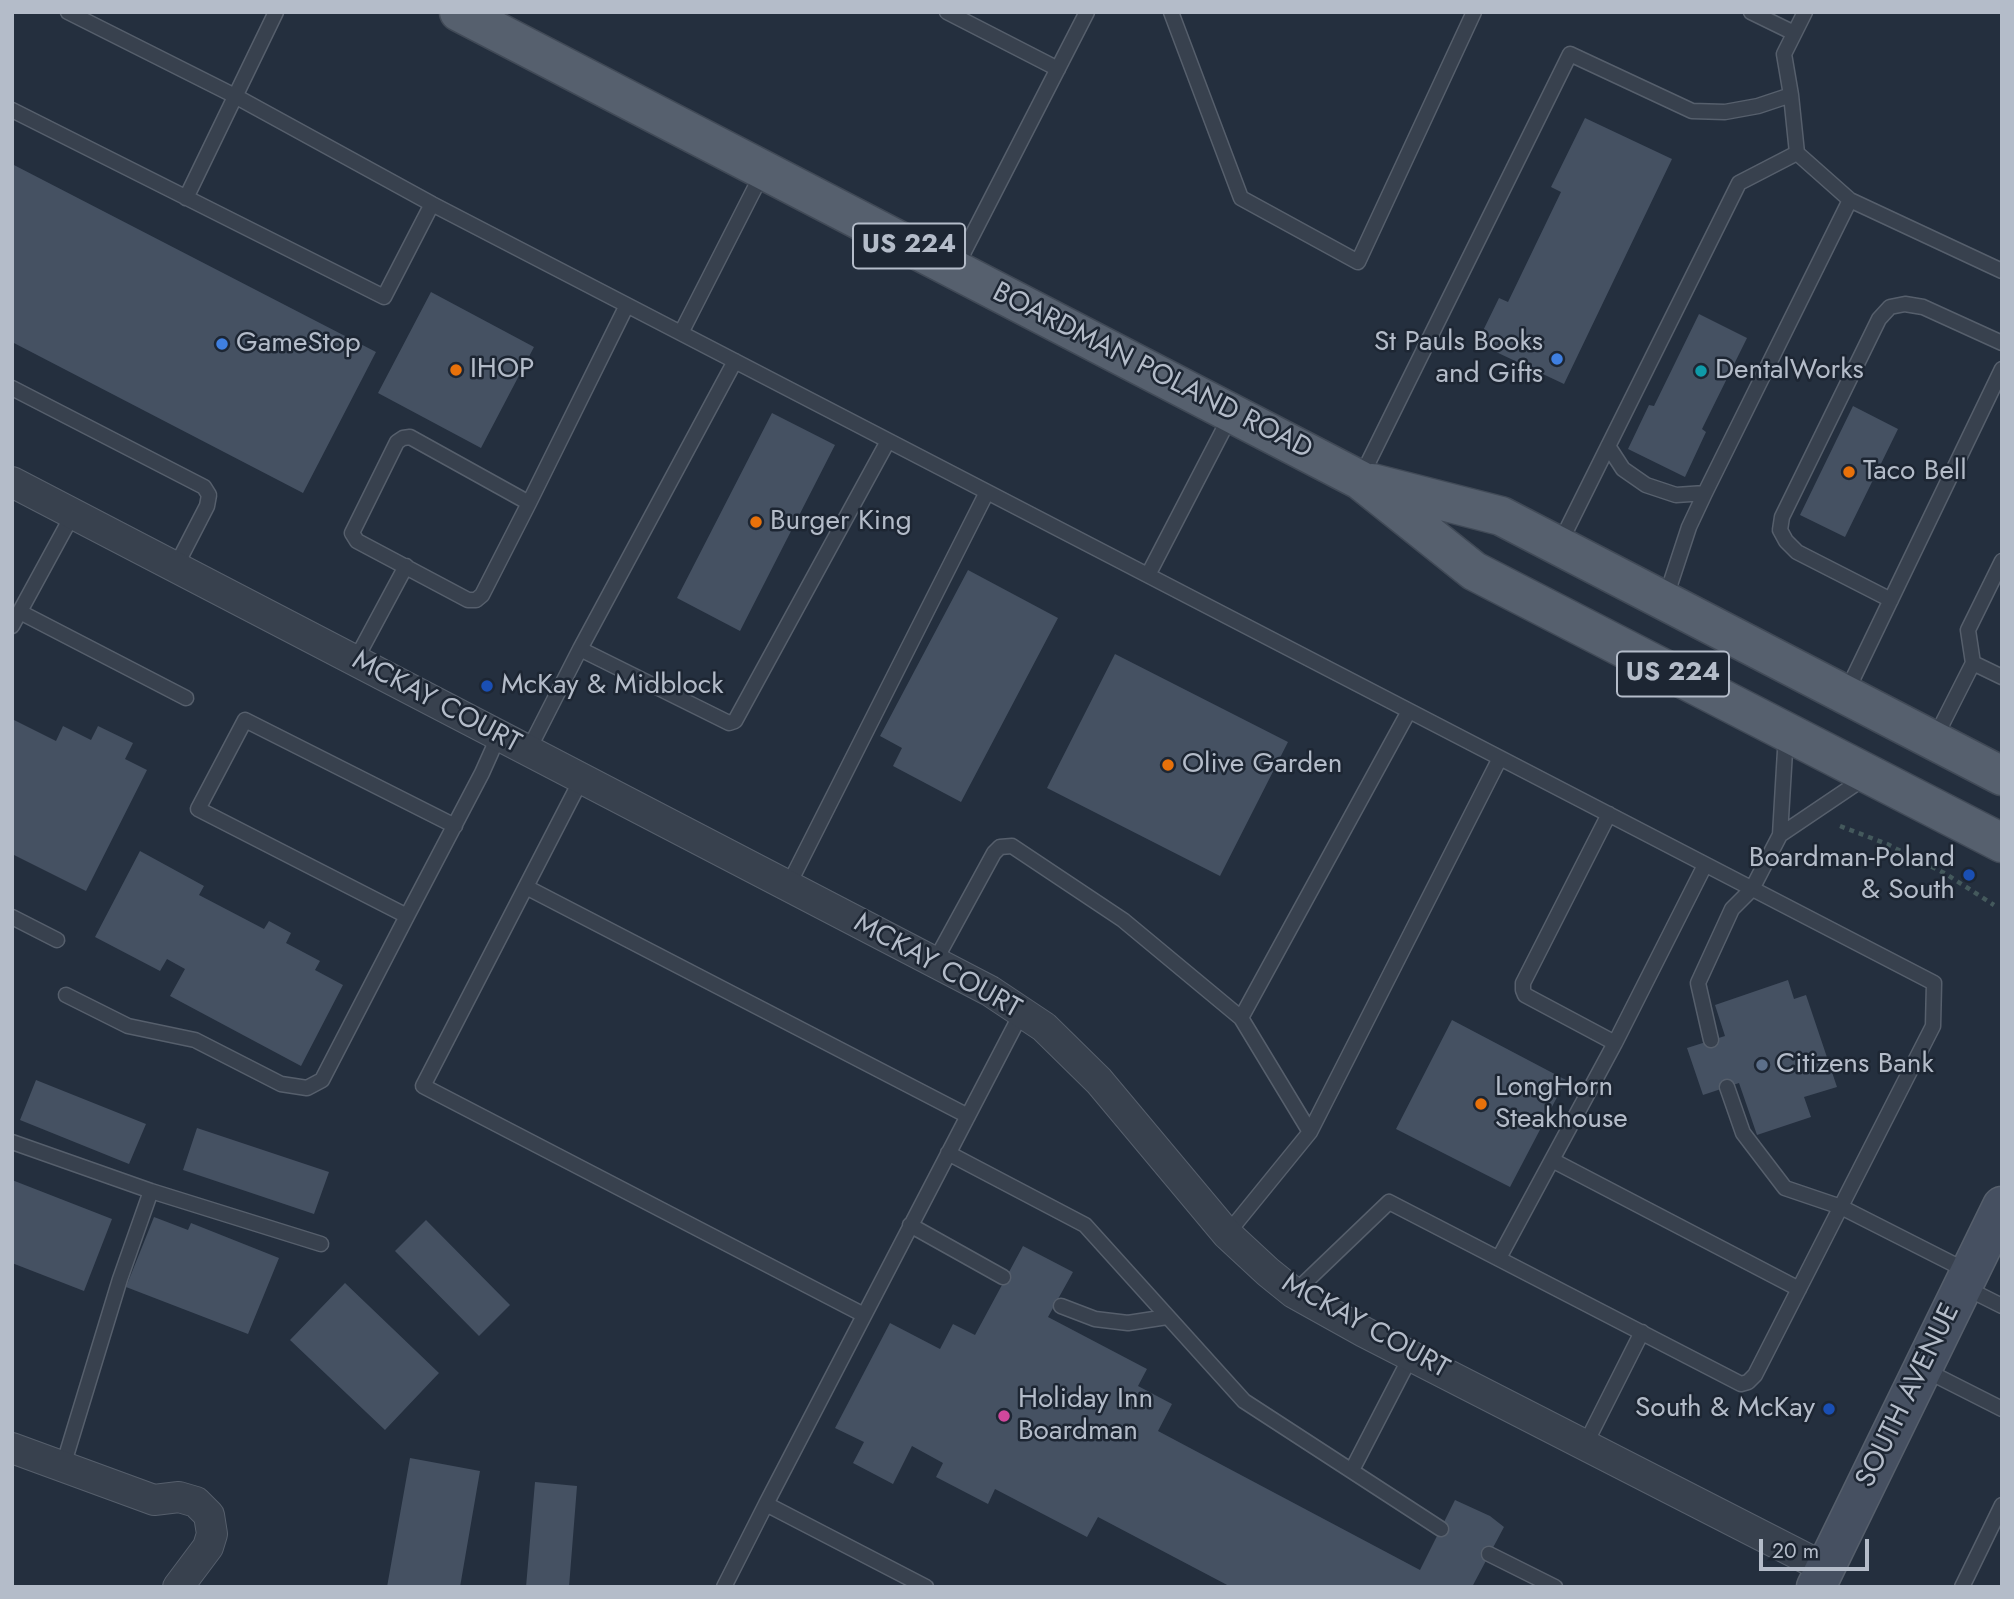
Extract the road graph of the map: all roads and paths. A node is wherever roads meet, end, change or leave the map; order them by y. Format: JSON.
{"nodes":[{"id":1,"x":68,"y":12,"type":"edge"},
{"id":2,"x":276,"y":12,"type":"edge"},
{"id":3,"x":1087,"y":12,"type":"edge"},
{"id":4,"x":1171,"y":12,"type":"edge"},
{"id":5,"x":1474,"y":12,"type":"edge"},
{"id":6,"x":1751,"y":12,"type":"edge"},
{"id":7,"x":1805,"y":12,"type":"edge"},
{"id":8,"x":949,"y":13,"type":"edge"},
{"id":9,"x":467,"y":14,"type":"edge"},
{"id":10,"x":1794,"y":33,"type":"junction"},
{"id":11,"x":1058,"y":69,"type":"junction"},
{"id":12,"x":1791,"y":94,"type":"junction"},
{"id":13,"x":235,"y":96,"type":"junction"},
{"id":14,"x":12,"y":110,"type":"edge"},
{"id":15,"x":1797,"y":153,"type":"junction"},
{"id":16,"x":764,"y":171,"type":"junction"},
{"id":17,"x":186,"y":198,"type":"junction"},
{"id":18,"x":1850,"y":200,"type":"junction"},
{"id":19,"x":432,"y":204,"type":"junction"},
{"id":20,"x":955,"y":270,"type":"junction"},
{"id":21,"x":2002,"y":271,"type":"edge"},
{"id":22,"x":628,"y":305,"type":"junction"},
{"id":23,"x":681,"y":333,"type":"junction"},
{"id":24,"x":2002,"y":343,"type":"edge"},
{"id":25,"x":735,"y":362,"type":"junction"},
{"id":26,"x":2002,"y":369,"type":"edge"},
{"id":27,"x":12,"y":388,"type":"edge"},
{"id":28,"x":1231,"y":414,"type":"junction"},
{"id":29,"x":888,"y":441,"type":"junction"},
{"id":30,"x":1608,"y":446,"type":"junction"},
{"id":31,"x":1360,"y":480,"type":"junction"},
{"id":32,"x":12,"y":482,"type":"edge"},
{"id":33,"x":987,"y":492,"type":"junction"},
{"id":34,"x":1705,"y":493,"type":"junction"},
{"id":35,"x":529,"y":503,"type":"junction"},
{"id":36,"x":73,"y":514,"type":"junction"},
{"id":37,"x":1559,"y":547,"type":"junction"},
{"id":38,"x":2002,"y":561,"type":"edge"},
{"id":39,"x":406,"y":566,"type":"junction"},
{"id":40,"x":175,"y":568,"type":"junction"},
{"id":41,"x":1148,"y":575,"type":"junction"},
{"id":42,"x":1891,"y":600,"type":"junction"},
{"id":43,"x":1665,"y":601,"type":"junction"},
{"id":44,"x":20,"y":612,"type":"junction"},
{"id":45,"x":12,"y":626,"type":"edge"},
{"id":46,"x":580,"y":649,"type":"junction"},
{"id":47,"x":355,"y":661,"type":"junction"},
{"id":48,"x":1973,"y":663,"type":"junction"},
{"id":49,"x":2002,"y":677,"type":"edge"},
{"id":50,"x":1845,"y":695,"type":"junction"},
{"id":51,"x":186,"y":698,"type":"dead end"},
{"id":52,"x":1409,"y":711,"type":"junction"},
{"id":53,"x":1786,"y":732,"type":"junction"},
{"id":54,"x":499,"y":735,"type":"junction"},
{"id":55,"x":1934,"y":741,"type":"junction"},
{"id":56,"x":528,"y":751,"type":"junction"},
{"id":57,"x":1500,"y":758,"type":"junction"},
{"id":58,"x":1869,"y":775,"type":"junction"},
{"id":59,"x":2002,"y":776,"type":"edge"},
{"id":60,"x":582,"y":778,"type":"junction"},
{"id":61,"x":1609,"y":814,"type":"junction"},
{"id":62,"x":1809,"y":816,"type":"junction"},
{"id":63,"x":454,"y":825,"type":"junction"},
{"id":64,"x":1780,"y":835,"type":"junction"},
{"id":65,"x":2002,"y":843,"type":"edge"},
{"id":66,"x":1705,"y":865,"type":"junction"},
{"id":67,"x":788,"y":886,"type":"junction"},
{"id":68,"x":526,"y":887,"type":"junction"},
{"id":69,"x":1752,"y":888,"type":"junction"},
{"id":70,"x":1994,"y":905,"type":"dead end"},
{"id":71,"x":407,"y":916,"type":"junction"},
{"id":72,"x":12,"y":917,"type":"edge"},
{"id":73,"x":57,"y":940,"type":"dead end"},
{"id":74,"x":934,"y":961,"type":"junction"},
{"id":75,"x":66,"y":995,"type":"dead end"},
{"id":76,"x":1022,"y":1012,"type":"junction"},
{"id":77,"x":1241,"y":1018,"type":"junction"},
{"id":78,"x":1711,"y":1040,"type":"dead end"},
{"id":79,"x":1615,"y":1043,"type":"junction"},
{"id":80,"x":1727,"y":1087,"type":"dead end"},
{"id":81,"x":968,"y":1116,"type":"junction"},
{"id":82,"x":1310,"y":1132,"type":"junction"},
{"id":83,"x":12,"y":1142,"type":"edge"},
{"id":84,"x":948,"y":1153,"type":"junction"},
{"id":85,"x":1552,"y":1160,"type":"junction"},
{"id":86,"x":151,"y":1191,"type":"junction"},
{"id":87,"x":2002,"y":1206,"type":"edge"},
{"id":88,"x":1841,"y":1207,"type":"junction"},
{"id":89,"x":910,"y":1226,"type":"junction"},
{"id":90,"x":1227,"y":1234,"type":"junction"},
{"id":91,"x":321,"y":1244,"type":"dead end"},
{"id":92,"x":1499,"y":1258,"type":"junction"},
{"id":93,"x":1003,"y":1277,"type":"dead end"},
{"id":94,"x":1966,"y":1279,"type":"junction"},
{"id":95,"x":1799,"y":1289,"type":"junction"},
{"id":96,"x":1294,"y":1293,"type":"junction"},
{"id":97,"x":1061,"y":1306,"type":"dead end"},
{"id":98,"x":2002,"y":1306,"type":"edge"},
{"id":99,"x":864,"y":1315,"type":"junction"},
{"id":100,"x":1167,"y":1317,"type":"junction"},
{"id":101,"x":1642,"y":1332,"type":"junction"},
{"id":102,"x":1411,"y":1356,"type":"junction"},
{"id":103,"x":1923,"y":1369,"type":"junction"},
{"id":104,"x":2002,"y":1409,"type":"edge"},
{"id":105,"x":1585,"y":1445,"type":"junction"},
{"id":106,"x":12,"y":1447,"type":"edge"},
{"id":107,"x":64,"y":1466,"type":"junction"},
{"id":108,"x":1352,"y":1470,"type":"junction"},
{"id":109,"x":765,"y":1504,"type":"junction"},
{"id":110,"x":2002,"y":1505,"type":"edge"},
{"id":111,"x":1441,"y":1529,"type":"dead end"},
{"id":112,"x":1489,"y":1554,"type":"dead end"},
{"id":113,"x":1821,"y":1577,"type":"edge"},
{"id":114,"x":178,"y":1587,"type":"edge"},
{"id":115,"x":724,"y":1587,"type":"edge"},
{"id":116,"x":926,"y":1587,"type":"edge"},
{"id":117,"x":1555,"y":1587,"type":"edge"},
{"id":118,"x":1962,"y":1587,"type":"edge"}],
"edges":[{"from":1,"to":13,"type":"lane"},
{"from":2,"to":13,"type":"lane"},
{"from":3,"to":11,"type":"lane"},
{"from":4,"to":5,"type":"lane"},
{"from":6,"to":10,"type":"lane"},
{"from":7,"to":10,"type":"lane"},
{"from":8,"to":11,"type":"lane"},
{"from":9,"to":16,"type":"main road","name":"BOARDMAN POLAND ROAD","number":"US 224"},
{"from":10,"to":12,"type":"lane"},
{"from":11,"to":20,"type":"lane"},
{"from":12,"to":15,"type":"lane"},
{"from":12,"to":31,"type":"lane"},
{"from":13,"to":17,"type":"lane"},
{"from":13,"to":19,"type":"lane"},
{"from":14,"to":17,"type":"lane"},
{"from":15,"to":18,"type":"lane"},
{"from":15,"to":30,"type":"lane"},
{"from":16,"to":20,"type":"main road","name":"BOARDMAN POLAND ROAD","number":"US 224"},
{"from":16,"to":23,"type":"lane"},
{"from":17,"to":19,"type":"lane"},
{"from":18,"to":21,"type":"lane"},
{"from":18,"to":34,"type":"lane"},
{"from":19,"to":22,"type":"lane"},
{"from":20,"to":28,"type":"main road","name":"BOARDMAN POLAND ROAD","number":"US 224"},
{"from":22,"to":23,"type":"lane"},
{"from":22,"to":35,"type":"lane"},
{"from":23,"to":25,"type":"lane"},
{"from":24,"to":42,"type":"lane"},
{"from":25,"to":29,"type":"lane"},
{"from":25,"to":46,"type":"lane"},
{"from":26,"to":42,"type":"lane"},
{"from":27,"to":40,"type":"lane"},
{"from":28,"to":31,"type":"main road","name":"BOARDMAN POLAND ROAD","number":"US 224"},
{"from":28,"to":41,"type":"lane"},
{"from":29,"to":33,"type":"lane"},
{"from":29,"to":46,"type":"lane"},
{"from":30,"to":34,"type":"lane"},
{"from":30,"to":37,"type":"lane"},
{"from":31,"to":37,"type":"main road","name":"BOARDMAN POLAND ROAD","number":"US 224"},
{"from":31,"to":53,"type":"main road","name":"BOARDMAN POLAND ROAD","number":"US 224"},
{"from":32,"to":36,"type":"street","name":"MCKAY COURT"},
{"from":33,"to":41,"type":"lane"},
{"from":33,"to":67,"type":"lane"},
{"from":34,"to":43,"type":"lane"},
{"from":35,"to":39,"type":"lane"},
{"from":35,"to":39,"type":"lane"},
{"from":36,"to":40,"type":"street","name":"MCKAY COURT"},
{"from":36,"to":44,"type":"lane"},
{"from":37,"to":43,"type":"main road","name":"BOARDMAN POLAND ROAD","number":"US 224"},
{"from":38,"to":48,"type":"lane"},
{"from":39,"to":47,"type":"lane"},
{"from":40,"to":47,"type":"street","name":"MCKAY COURT"},
{"from":41,"to":52,"type":"lane"},
{"from":42,"to":50,"type":"lane"},
{"from":43,"to":50,"type":"main road","name":"BOARDMAN POLAND ROAD","number":"US 224"},
{"from":44,"to":45,"type":"lane"},
{"from":44,"to":51,"type":"lane"},
{"from":46,"to":56,"type":"lane"},
{"from":47,"to":54,"type":"street","name":"MCKAY COURT"},
{"from":48,"to":49,"type":"lane"},
{"from":48,"to":55,"type":"lane"},
{"from":50,"to":55,"type":"main road","name":"BOARDMAN POLAND ROAD","number":"US 224"},
{"from":52,"to":57,"type":"lane"},
{"from":52,"to":77,"type":"lane"},
{"from":53,"to":58,"type":"main road","name":"BOARDMAN POLAND ROAD","number":"US 224"},
{"from":53,"to":64,"type":"lane"},
{"from":54,"to":56,"type":"street","name":"MCKAY COURT"},
{"from":54,"to":63,"type":"lane"},
{"from":55,"to":59,"type":"main road","name":"BOARDMAN POLAND ROAD","number":"US 224"},
{"from":56,"to":60,"type":"street","name":"MCKAY COURT"},
{"from":57,"to":61,"type":"lane"},
{"from":57,"to":82,"type":"lane"},
{"from":58,"to":62,"type":"lane"},
{"from":58,"to":65,"type":"main road","name":"BOARDMAN POLAND ROAD","number":"US 224"},
{"from":60,"to":67,"type":"street","name":"MCKAY COURT"},
{"from":60,"to":68,"type":"lane"},
{"from":61,"to":66,"type":"lane"},
{"from":61,"to":79,"type":"lane"},
{"from":62,"to":64,"type":"lane"},
{"from":62,"to":70,"type":"path"},
{"from":63,"to":71,"type":"lane"},
{"from":63,"to":71,"type":"lane"},
{"from":64,"to":69,"type":"lane"},
{"from":66,"to":69,"type":"lane"},
{"from":66,"to":79,"type":"lane"},
{"from":67,"to":74,"type":"street","name":"MCKAY COURT"},
{"from":68,"to":81,"type":"lane"},
{"from":68,"to":99,"type":"lane"},
{"from":69,"to":78,"type":"lane"},
{"from":69,"to":88,"type":"lane"},
{"from":71,"to":75,"type":"lane"},
{"from":72,"to":73,"type":"lane"},
{"from":74,"to":76,"type":"street","name":"MCKAY COURT"},
{"from":74,"to":77,"type":"lane"},
{"from":76,"to":81,"type":"lane"},
{"from":76,"to":90,"type":"street","name":"MCKAY COURT"},
{"from":77,"to":82,"type":"lane"},
{"from":79,"to":85,"type":"lane"},
{"from":80,"to":88,"type":"lane"},
{"from":81,"to":84,"type":"lane"},
{"from":82,"to":90,"type":"lane"},
{"from":83,"to":86,"type":"lane"},
{"from":84,"to":89,"type":"lane"},
{"from":84,"to":100,"type":"lane"},
{"from":85,"to":92,"type":"lane"},
{"from":85,"to":95,"type":"lane"},
{"from":86,"to":91,"type":"lane"},
{"from":86,"to":107,"type":"lane"},
{"from":87,"to":94,"type":"main road","name":"SOUTH AVENUE"},
{"from":88,"to":94,"type":"lane"},
{"from":88,"to":95,"type":"lane"},
{"from":89,"to":93,"type":"lane"},
{"from":89,"to":99,"type":"lane"},
{"from":90,"to":96,"type":"street","name":"MCKAY COURT"},
{"from":92,"to":96,"type":"lane"},
{"from":92,"to":101,"type":"lane"},
{"from":94,"to":98,"type":"lane"},
{"from":94,"to":103,"type":"main road","name":"SOUTH AVENUE"},
{"from":95,"to":101,"type":"lane"},
{"from":96,"to":102,"type":"street","name":"MCKAY COURT"},
{"from":97,"to":100,"type":"lane"},
{"from":99,"to":109,"type":"lane"},
{"from":100,"to":108,"type":"lane"},
{"from":101,"to":105,"type":"lane"},
{"from":102,"to":105,"type":"street","name":"MCKAY COURT"},
{"from":102,"to":108,"type":"lane"},
{"from":103,"to":104,"type":"lane"},
{"from":103,"to":113,"type":"main road","name":"SOUTH AVENUE"},
{"from":105,"to":113,"type":"street","name":"MCKAY COURT"},
{"from":106,"to":107,"type":"street"},
{"from":107,"to":114,"type":"street"},
{"from":108,"to":111,"type":"lane"},
{"from":109,"to":115,"type":"lane"},
{"from":109,"to":116,"type":"lane"},
{"from":110,"to":118,"type":"lane"},
{"from":112,"to":117,"type":"lane"}]}
